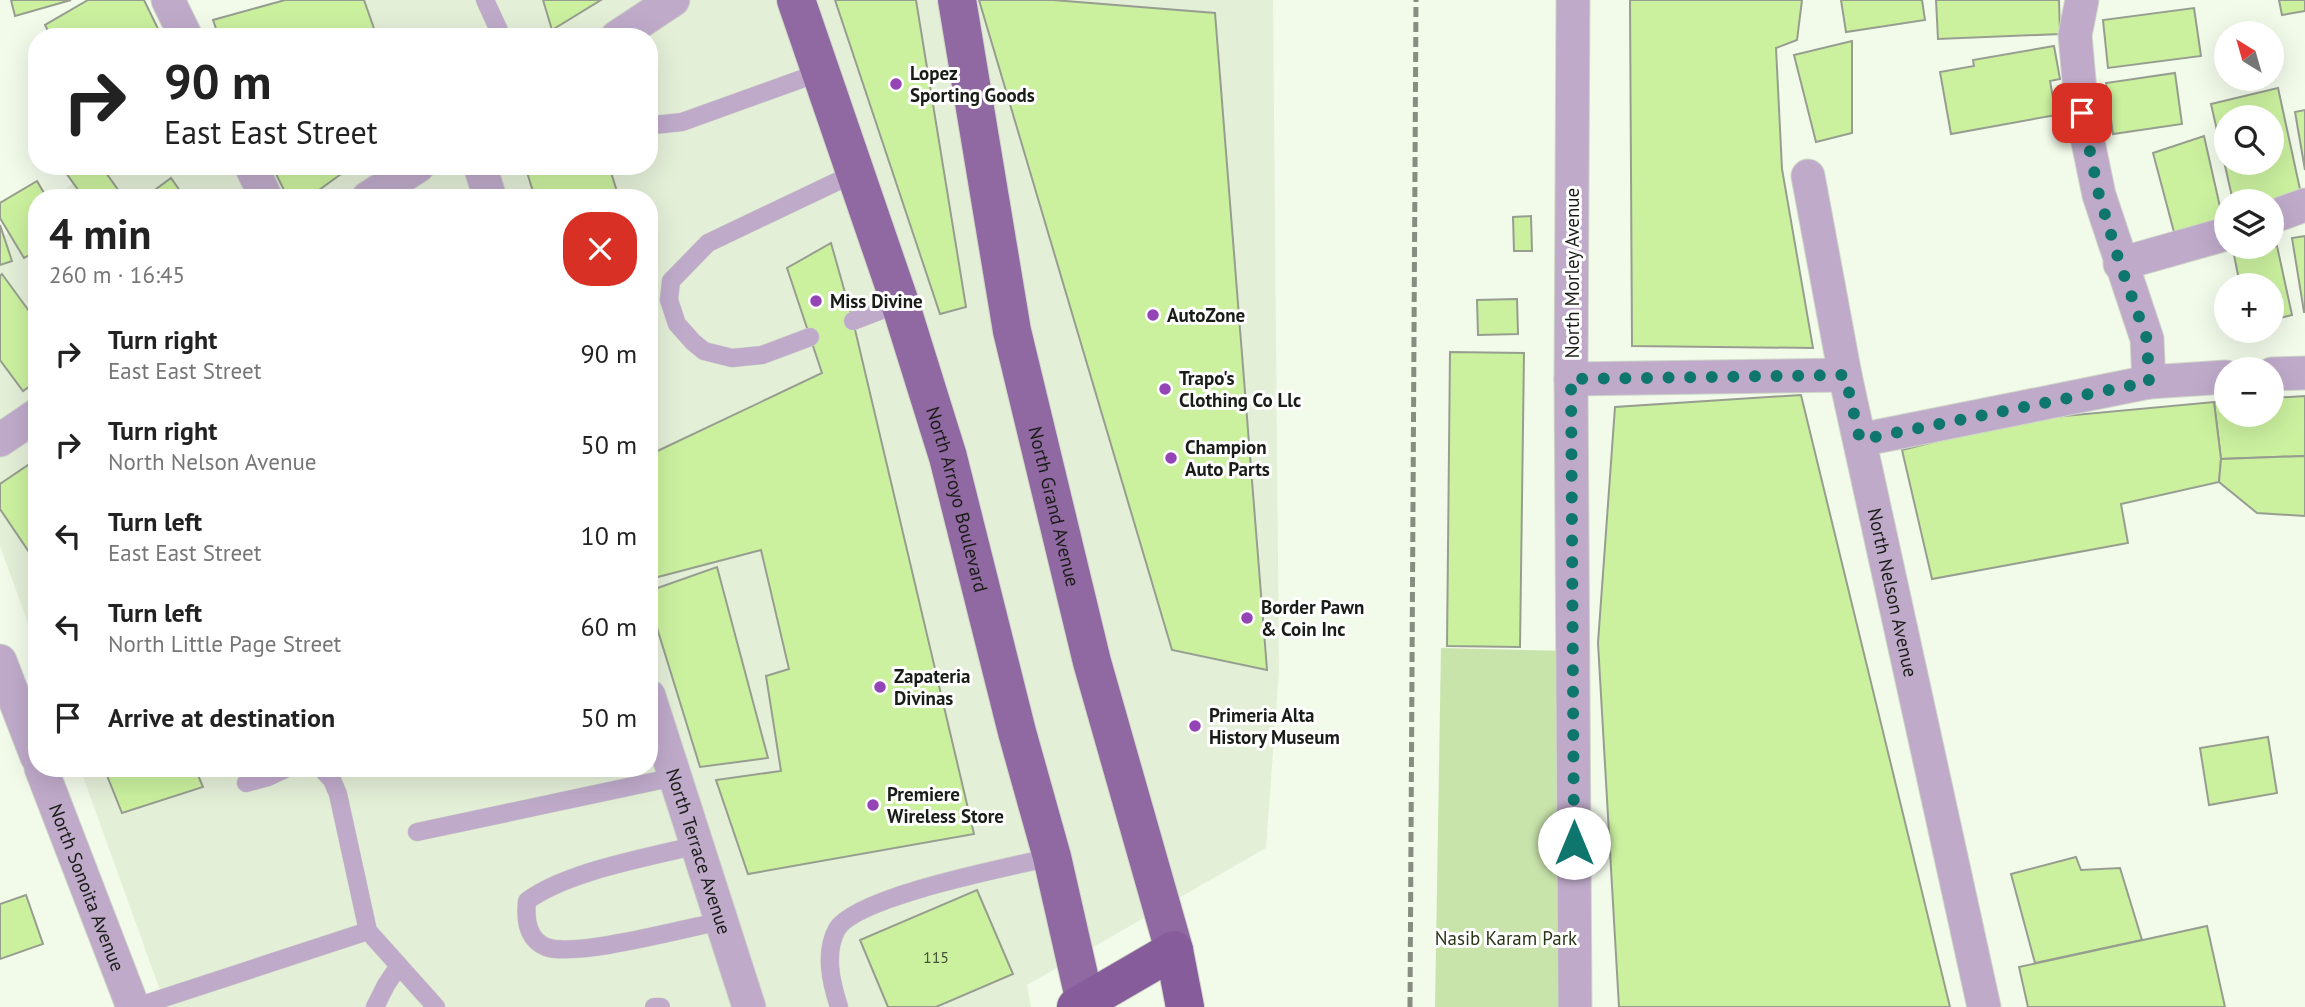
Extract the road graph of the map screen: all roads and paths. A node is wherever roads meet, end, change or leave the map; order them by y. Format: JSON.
{"nodes":[{"id":1,"x":168,"y":0,"type":"edge"},
{"id":2,"x":485,"y":0,"type":"edge"},
{"id":3,"x":673,"y":0,"type":"edge"},
{"id":4,"x":796,"y":0,"type":"edge"},
{"id":5,"x":957,"y":0,"type":"edge"},
{"id":6,"x":1573,"y":0,"type":"edge"},
{"id":7,"x":2082,"y":0,"type":"edge"},
{"id":8,"x":182,"y":28,"type":"edge"},
{"id":9,"x":498,"y":28,"type":"edge"},
{"id":10,"x":631,"y":28,"type":"edge"},
{"id":11,"x":821,"y":72,"type":"junction"},
{"id":12,"x":658,"y":125,"type":"edge"},
{"id":13,"x":855,"y":173,"type":"junction"},
{"id":14,"x":405,"y":175,"type":"edge"},
{"id":15,"x":1808,"y":176,"type":"dead end"},
{"id":16,"x":385,"y":189,"type":"edge"},
{"id":17,"x":2305,"y":205,"type":"edge"},
{"id":18,"x":2284,"y":213,"type":"edge"},
{"id":19,"x":2214,"y":237,"type":"edge"},
{"id":20,"x":2120,"y":264,"type":"junction"},
{"id":21,"x":900,"y":303,"type":"junction"},
{"id":22,"x":853,"y":321,"type":"dead end"},
{"id":23,"x":810,"y":337,"type":"dead end"},
{"id":24,"x":2305,"y":373,"type":"edge"},
{"id":25,"x":2284,"y":374,"type":"edge"},
{"id":26,"x":1845,"y":375,"type":"junction"},
{"id":27,"x":2214,"y":378,"type":"edge"},
{"id":28,"x":1571,"y":379,"type":"junction"},
{"id":29,"x":2149,"y":382,"type":"junction"},
{"id":30,"x":28,"y":421,"type":"edge"},
{"id":31,"x":0,"y":440,"type":"edge"},
{"id":32,"x":1860,"y":440,"type":"junction"},
{"id":33,"x":0,"y":661,"type":"edge"},
{"id":34,"x":658,"y":724,"type":"edge"},
{"id":35,"x":28,"y":734,"type":"edge"},
{"id":36,"x":45,"y":777,"type":"edge"},
{"id":37,"x":270,"y":777,"type":"edge"},
{"id":38,"x":329,"y":777,"type":"edge"},
{"id":39,"x":675,"y":777,"type":"junction"},
{"id":40,"x":246,"y":783,"type":"dead end"},
{"id":41,"x":417,"y":832,"type":"dead end"},
{"id":42,"x":697,"y":845,"type":"junction"},
{"id":43,"x":1052,"y":857,"type":"junction"},
{"id":44,"x":722,"y":921,"type":"junction"},
{"id":45,"x":368,"y":931,"type":"junction"},
{"id":46,"x":1174,"y":950,"type":"junction"},
{"id":47,"x":398,"y":967,"type":"junction"},
{"id":48,"x":1082,"y":1005,"type":"edge"},
{"id":49,"x":135,"y":1007,"type":"edge"},
{"id":50,"x":375,"y":1007,"type":"edge"},
{"id":51,"x":436,"y":1007,"type":"edge"},
{"id":52,"x":654,"y":1007,"type":"edge"},
{"id":53,"x":661,"y":1007,"type":"edge"},
{"id":54,"x":749,"y":1007,"type":"edge"},
{"id":55,"x":839,"y":1007,"type":"edge"},
{"id":56,"x":1185,"y":1007,"type":"edge"},
{"id":57,"x":1575,"y":1007,"type":"edge"},
{"id":58,"x":1984,"y":1007,"type":"edge"}],
"edges":[{"from":1,"to":8,"type":"street"},
{"from":2,"to":9,"type":"lane"},
{"from":3,"to":10,"type":"street"},
{"from":4,"to":11,"type":"main road","name":"North Arroyo Boulevard"},
{"from":5,"to":46,"type":"main road","name":"North Grand Avenue"},
{"from":6,"to":28,"type":"street","name":"North Morley Avenue"},
{"from":7,"to":20,"type":"street"},
{"from":11,"to":12,"type":"lane"},
{"from":11,"to":13,"type":"main road","name":"North Arroyo Boulevard"},
{"from":13,"to":21,"type":"main road","name":"North Arroyo Boulevard"},
{"from":13,"to":23,"type":"lane"},
{"from":14,"to":16,"type":"street"},
{"from":15,"to":26,"type":"street","name":"North Nelson Avenue"},
{"from":17,"to":18,"type":"street"},
{"from":19,"to":20,"type":"street"},
{"from":20,"to":29,"type":"street"},
{"from":21,"to":22,"type":"lane"},
{"from":21,"to":43,"type":"main road","name":"North Arroyo Boulevard"},
{"from":24,"to":25,"type":"street"},
{"from":26,"to":28,"type":"street"},
{"from":26,"to":32,"type":"street","name":"North Nelson Avenue"},
{"from":27,"to":29,"type":"street"},
{"from":28,"to":57,"type":"street","name":"North Morley Avenue"},
{"from":29,"to":32,"type":"street"},
{"from":30,"to":31,"type":"street"},
{"from":32,"to":58,"type":"street","name":"North Nelson Avenue"},
{"from":33,"to":35,"type":"street"},
{"from":34,"to":39,"type":"street","name":"North Terrace Avenue"},
{"from":36,"to":49,"type":"street","name":"North Sonoita Avenue"},
{"from":37,"to":40,"type":"lane"},
{"from":38,"to":45,"type":"lane"},
{"from":39,"to":41,"type":"lane"},
{"from":39,"to":42,"type":"street","name":"North Terrace Avenue"},
{"from":42,"to":44,"type":"street","name":"North Terrace Avenue"},
{"from":42,"to":44,"type":"lane"},
{"from":43,"to":48,"type":"main road","name":"North Arroyo Boulevard"},
{"from":43,"to":55,"type":"lane"},
{"from":44,"to":54,"type":"street","name":"North Terrace Avenue"},
{"from":45,"to":47,"type":"lane"},
{"from":45,"to":49,"type":"lane"},
{"from":46,"to":48,"type":"highway"},
{"from":46,"to":56,"type":"highway","name":"North Grand Avenue"},
{"from":47,"to":50,"type":"lane"},
{"from":47,"to":51,"type":"lane"},
{"from":52,"to":53,"type":"lane"}]}
